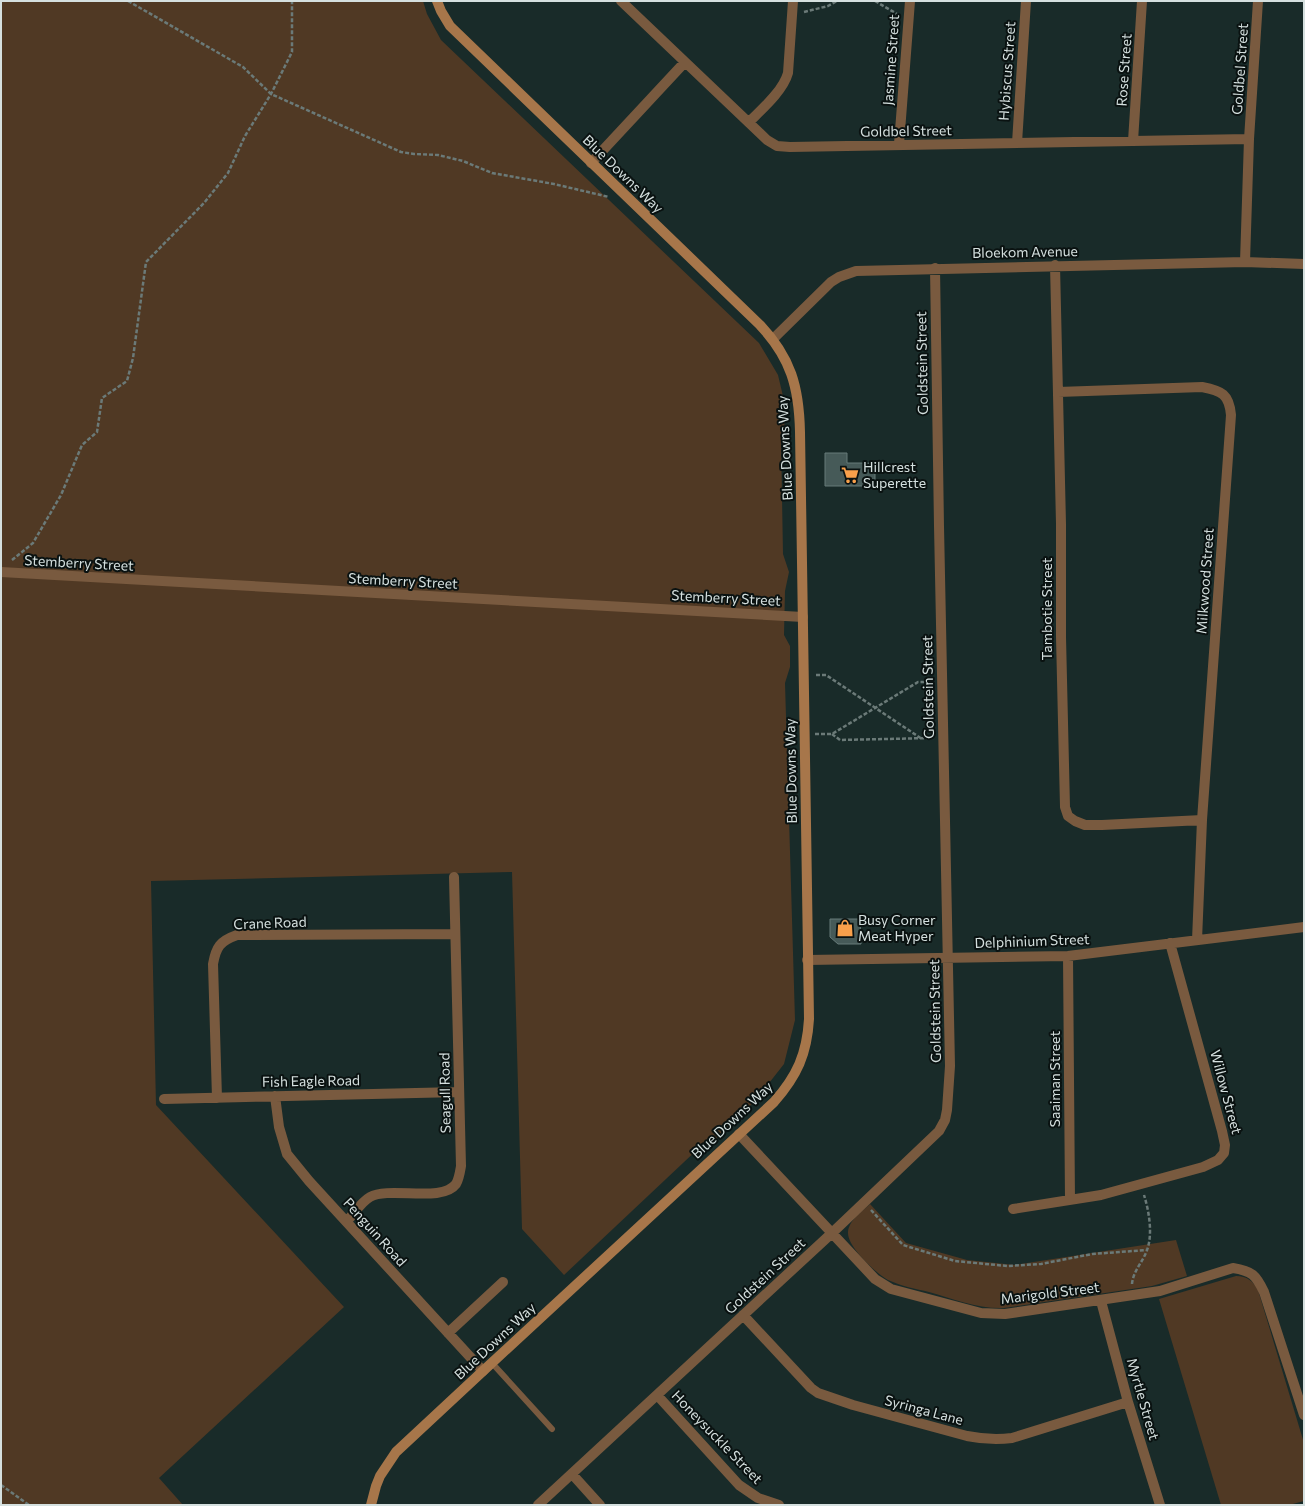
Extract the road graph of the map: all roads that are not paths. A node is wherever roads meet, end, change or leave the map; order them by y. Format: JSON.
{"nodes":[{"id":1,"x":437,"y":1,"type":"edge"},
{"id":2,"x":622,"y":1,"type":"edge"},
{"id":3,"x":793,"y":1,"type":"edge"},
{"id":4,"x":910,"y":1,"type":"edge"},
{"id":5,"x":1026,"y":1,"type":"edge"},
{"id":6,"x":1142,"y":1,"type":"edge"},
{"id":7,"x":1258,"y":1,"type":"edge"},
{"id":8,"x":685,"y":62,"type":"junction"},
{"id":9,"x":749,"y":122,"type":"junction"},
{"id":10,"x":1249,"y":139,"type":"junction"},
{"id":11,"x":1133,"y":141,"type":"junction"},
{"id":12,"x":1017,"y":143,"type":"junction"},
{"id":13,"x":899,"y":144,"type":"junction"},
{"id":14,"x":590,"y":163,"type":"junction"},
{"id":15,"x":1245,"y":262,"type":"junction"},
{"id":16,"x":1304,"y":264,"type":"edge"},
{"id":17,"x":1055,"y":265,"type":"junction"},
{"id":18,"x":935,"y":268,"type":"junction"},
{"id":19,"x":773,"y":339,"type":"junction"},
{"id":20,"x":1058,"y":392,"type":"junction"},
{"id":21,"x":5,"y":573,"type":"edge"},
{"id":22,"x":803,"y":617,"type":"junction"},
{"id":23,"x":1202,"y":820,"type":"junction"},
{"id":24,"x":454,"y":877,"type":"dead end"},
{"id":25,"x":1304,"y":927,"type":"edge"},
{"id":26,"x":455,"y":934,"type":"junction"},
{"id":27,"x":1197,"y":940,"type":"junction"},
{"id":28,"x":1170,"y":943,"type":"junction"},
{"id":29,"x":1068,"y":956,"type":"junction"},
{"id":30,"x":948,"y":957,"type":"junction"},
{"id":31,"x":808,"y":960,"type":"junction"},
{"id":32,"x":459,"y":1092,"type":"junction"},
{"id":33,"x":275,"y":1096,"type":"junction"},
{"id":34,"x":217,"y":1098,"type":"junction"},
{"id":35,"x":164,"y":1099,"type":"dead end"},
{"id":36,"x":739,"y":1134,"type":"junction"},
{"id":37,"x":1070,"y":1200,"type":"junction"},
{"id":38,"x":1013,"y":1209,"type":"dead end"},
{"id":39,"x":347,"y":1222,"type":"junction"},
{"id":40,"x":832,"y":1233,"type":"junction"},
{"id":41,"x":503,"y":1282,"type":"dead end"},
{"id":42,"x":1101,"y":1301,"type":"junction"},
{"id":43,"x":743,"y":1315,"type":"junction"},
{"id":44,"x":448,"y":1333,"type":"junction"},
{"id":45,"x":492,"y":1363,"type":"junction"},
{"id":46,"x":483,"y":1371,"type":"junction"},
{"id":47,"x":657,"y":1395,"type":"junction"},
{"id":48,"x":1128,"y":1402,"type":"junction"},
{"id":49,"x":1303,"y":1410,"type":"edge"},
{"id":50,"x":552,"y":1429,"type":"dead end"},
{"id":51,"x":572,"y":1474,"type":"junction"},
{"id":52,"x":371,"y":1505,"type":"edge"},
{"id":53,"x":538,"y":1505,"type":"edge"},
{"id":54,"x":600,"y":1505,"type":"edge"},
{"id":55,"x":779,"y":1505,"type":"edge"},
{"id":56,"x":1160,"y":1505,"type":"edge"}],
"edges":[{"from":1,"to":14,"type":"street","name":"Blue Downs Way"},
{"from":2,"to":8,"type":"street","name":"Goldbel Street"},
{"from":3,"to":9,"type":"street"},
{"from":4,"to":13,"type":"street","name":"Jasmine Street"},
{"from":5,"to":12,"type":"street","name":"Hybiscus Street"},
{"from":6,"to":11,"type":"street","name":"Rose Street"},
{"from":7,"to":10,"type":"street","name":"Goldbel Street"},
{"from":8,"to":9,"type":"street","name":"Goldbel Street"},
{"from":8,"to":14,"type":"street"},
{"from":9,"to":13,"type":"street","name":"Goldbel Street"},
{"from":10,"to":11,"type":"street","name":"Goldbel Street"},
{"from":10,"to":15,"type":"street","name":"Goldbel Street"},
{"from":11,"to":12,"type":"street","name":"Goldbel Street"},
{"from":12,"to":13,"type":"street","name":"Goldbel Street"},
{"from":14,"to":19,"type":"street","name":"Blue Downs Way"},
{"from":15,"to":16,"type":"street","name":"Bloekom Avenue"},
{"from":15,"to":17,"type":"street","name":"Bloekom Avenue"},
{"from":17,"to":18,"type":"street","name":"Bloekom Avenue"},
{"from":17,"to":20,"type":"street","name":"Tambotie Street"},
{"from":18,"to":19,"type":"street","name":"Bloekom Avenue"},
{"from":18,"to":30,"type":"street","name":"Goldstein Street"},
{"from":19,"to":22,"type":"street","name":"Blue Downs Way"},
{"from":20,"to":23,"type":"street","name":"Tambotie Street"},
{"from":20,"to":23,"type":"street","name":"Milkwood Street"},
{"from":21,"to":22,"type":"street","name":"Stemberry Street"},
{"from":22,"to":31,"type":"street","name":"Blue Downs Way"},
{"from":23,"to":27,"type":"street","name":"Milkwood Street"},
{"from":24,"to":26,"type":"street","name":"Seagull Road"},
{"from":25,"to":27,"type":"street","name":"Delphinium Street"},
{"from":26,"to":32,"type":"street","name":"Seagull Road"},
{"from":26,"to":34,"type":"street","name":"Crane Road"},
{"from":27,"to":28,"type":"street","name":"Delphinium Street"},
{"from":28,"to":29,"type":"street","name":"Delphinium Street"},
{"from":28,"to":37,"type":"street","name":"Willow Street"},
{"from":29,"to":30,"type":"street","name":"Delphinium Street"},
{"from":29,"to":37,"type":"street","name":"Saaiman Street"},
{"from":30,"to":31,"type":"street","name":"Delphinium Street"},
{"from":30,"to":40,"type":"street","name":"Goldstein Street"},
{"from":31,"to":36,"type":"street","name":"Blue Downs Way"},
{"from":32,"to":33,"type":"street","name":"Fish Eagle Road"},
{"from":32,"to":39,"type":"street","name":"Seagull Road"},
{"from":33,"to":34,"type":"street","name":"Fish Eagle Road"},
{"from":33,"to":39,"type":"street","name":"Penguin Road"},
{"from":34,"to":35,"type":"street","name":"Fish Eagle Road"},
{"from":36,"to":40,"type":"street","name":"Marigold Street"},
{"from":36,"to":45,"type":"street","name":"Blue Downs Way"},
{"from":37,"to":38,"type":"street","name":"Willow Street"},
{"from":39,"to":44,"type":"street","name":"Penguin Road"},
{"from":40,"to":42,"type":"street","name":"Marigold Street"},
{"from":40,"to":43,"type":"street","name":"Goldstein Street"},
{"from":41,"to":44,"type":"street"},
{"from":42,"to":48,"type":"street","name":"Myrtle Street"},
{"from":42,"to":49,"type":"street","name":"Marigold Street"},
{"from":43,"to":47,"type":"street","name":"Goldstein Street"},
{"from":43,"to":48,"type":"street","name":"Syringa Lane"},
{"from":44,"to":46,"type":"street","name":"Penguin Road"},
{"from":45,"to":46,"type":"street","name":"Blue Downs Way"},
{"from":45,"to":50,"type":"lane"},
{"from":46,"to":52,"type":"street","name":"Blue Downs Way"},
{"from":47,"to":51,"type":"street","name":"Goldstein Street"},
{"from":47,"to":55,"type":"street","name":"Honeysuckle Street"},
{"from":48,"to":56,"type":"street","name":"Myrtle Street"},
{"from":51,"to":53,"type":"street","name":"Goldstein Street"},
{"from":51,"to":54,"type":"street"}]}
